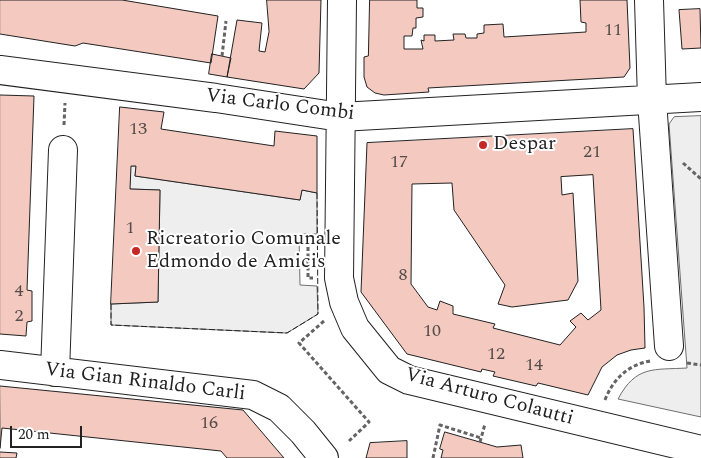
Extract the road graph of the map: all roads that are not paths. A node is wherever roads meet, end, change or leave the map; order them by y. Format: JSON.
{"nodes":[{"id":1,"x":342,"y":0,"type":"edge"},
{"id":2,"x":649,"y":0,"type":"edge"},
{"id":3,"x":0,"y":70,"type":"edge"},
{"id":4,"x":701,"y":97,"type":"edge"},
{"id":5,"x":652,"y":100,"type":"junction"},
{"id":6,"x":340,"y":117,"type":"junction"},
{"id":7,"x":64,"y":139,"type":"road end"},
{"id":8,"x":668,"y":357,"type":"road end"},
{"id":9,"x":0,"y":366,"type":"edge"},
{"id":10,"x":55,"y":372,"type":"junction"},
{"id":11,"x":701,"y":450,"type":"edge"},
{"id":12,"x":324,"y":458,"type":"edge"}],
"edges":[{"from":1,"to":6,"type":"street","name":"Via Arturo Colautti"},
{"from":2,"to":5,"type":"street"},
{"from":3,"to":6,"type":"street","name":"Via Carlo Combi"},
{"from":4,"to":5,"type":"street","name":"Via Carlo Combi"},
{"from":5,"to":6,"type":"street","name":"Via Carlo Combi"},
{"from":5,"to":8,"type":"street"},
{"from":6,"to":11,"type":"street","name":"Via Arturo Colautti"},
{"from":7,"to":10,"type":"street"},
{"from":9,"to":10,"type":"street","name":"Via Gian Rinaldo Carli"},
{"from":10,"to":12,"type":"street","name":"Via Gian Rinaldo Carli"}]}
